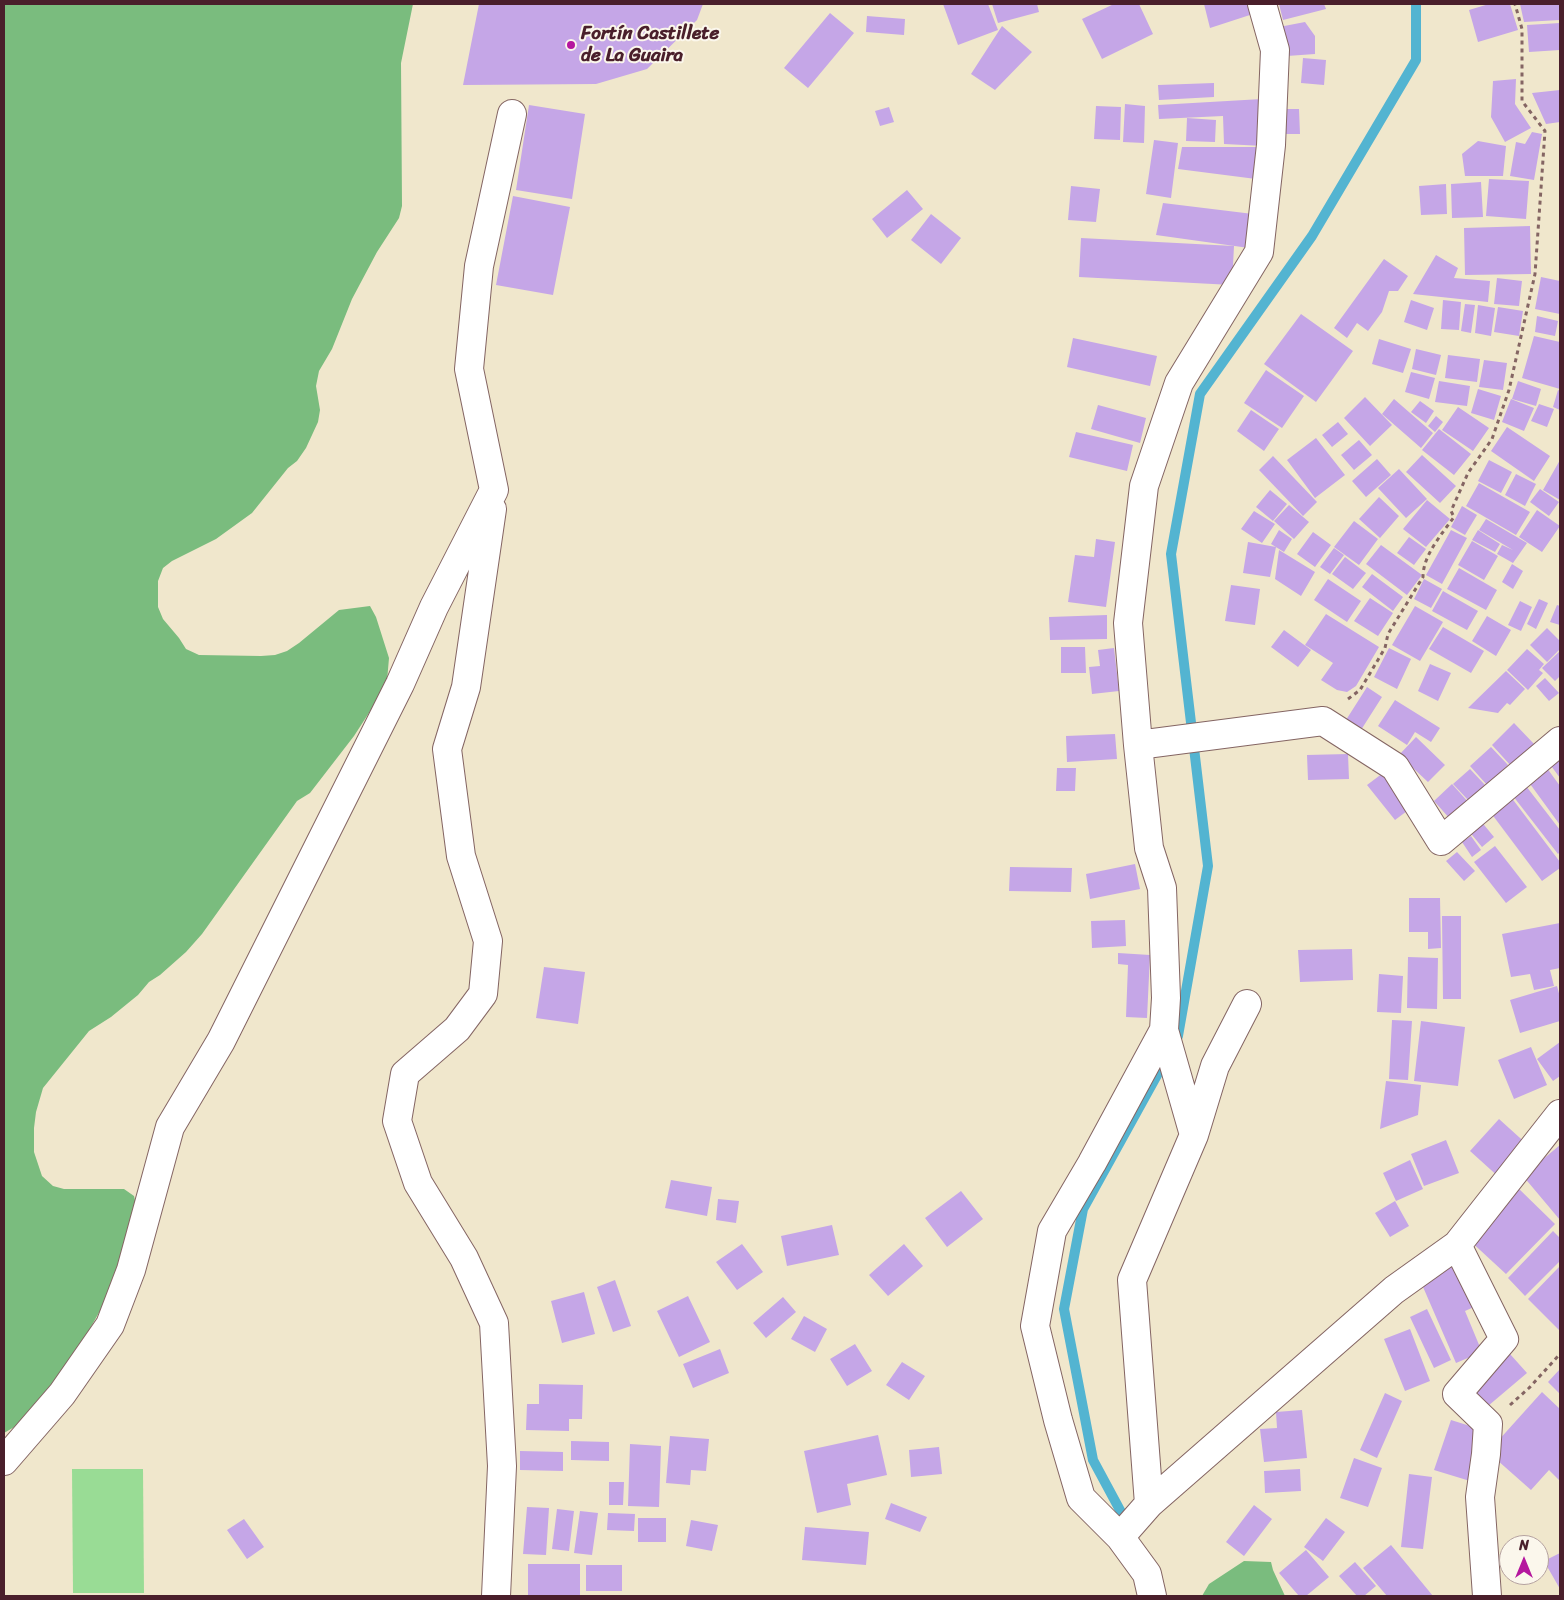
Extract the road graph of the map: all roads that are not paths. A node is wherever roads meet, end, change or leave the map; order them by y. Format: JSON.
{"nodes":[{"id":1,"x":1262,"y":4,"type":"edge"},
{"id":2,"x":512,"y":114,"type":"dead end"},
{"id":3,"x":494,"y":490,"type":"junction"},
{"id":4,"x":1560,"y":741,"type":"edge"},
{"id":5,"x":1138,"y":745,"type":"junction"},
{"id":6,"x":1247,"y":1004,"type":"dead end"},
{"id":7,"x":1164,"y":1030,"type":"junction"},
{"id":8,"x":1560,"y":1114,"type":"edge"},
{"id":9,"x":1194,"y":1135,"type":"junction"},
{"id":10,"x":1457,"y":1245,"type":"junction"},
{"id":11,"x":4,"y":1461,"type":"edge"},
{"id":12,"x":1149,"y":1504,"type":"junction"},
{"id":13,"x":1120,"y":1537,"type":"junction"},
{"id":14,"x":496,"y":1596,"type":"edge"},
{"id":15,"x":1152,"y":1596,"type":"edge"},
{"id":16,"x":1487,"y":1596,"type":"edge"}],
"edges":[{"from":1,"to":5,"type":"street"},
{"from":2,"to":3,"type":"street"},
{"from":3,"to":11,"type":"street"},
{"from":3,"to":14,"type":"street"},
{"from":4,"to":5,"type":"street"},
{"from":5,"to":7,"type":"street"},
{"from":6,"to":9,"type":"street"},
{"from":7,"to":9,"type":"street"},
{"from":7,"to":13,"type":"street"},
{"from":8,"to":10,"type":"street"},
{"from":9,"to":12,"type":"street"},
{"from":10,"to":12,"type":"street"},
{"from":10,"to":16,"type":"street"},
{"from":12,"to":13,"type":"street"},
{"from":13,"to":15,"type":"street"}]}
